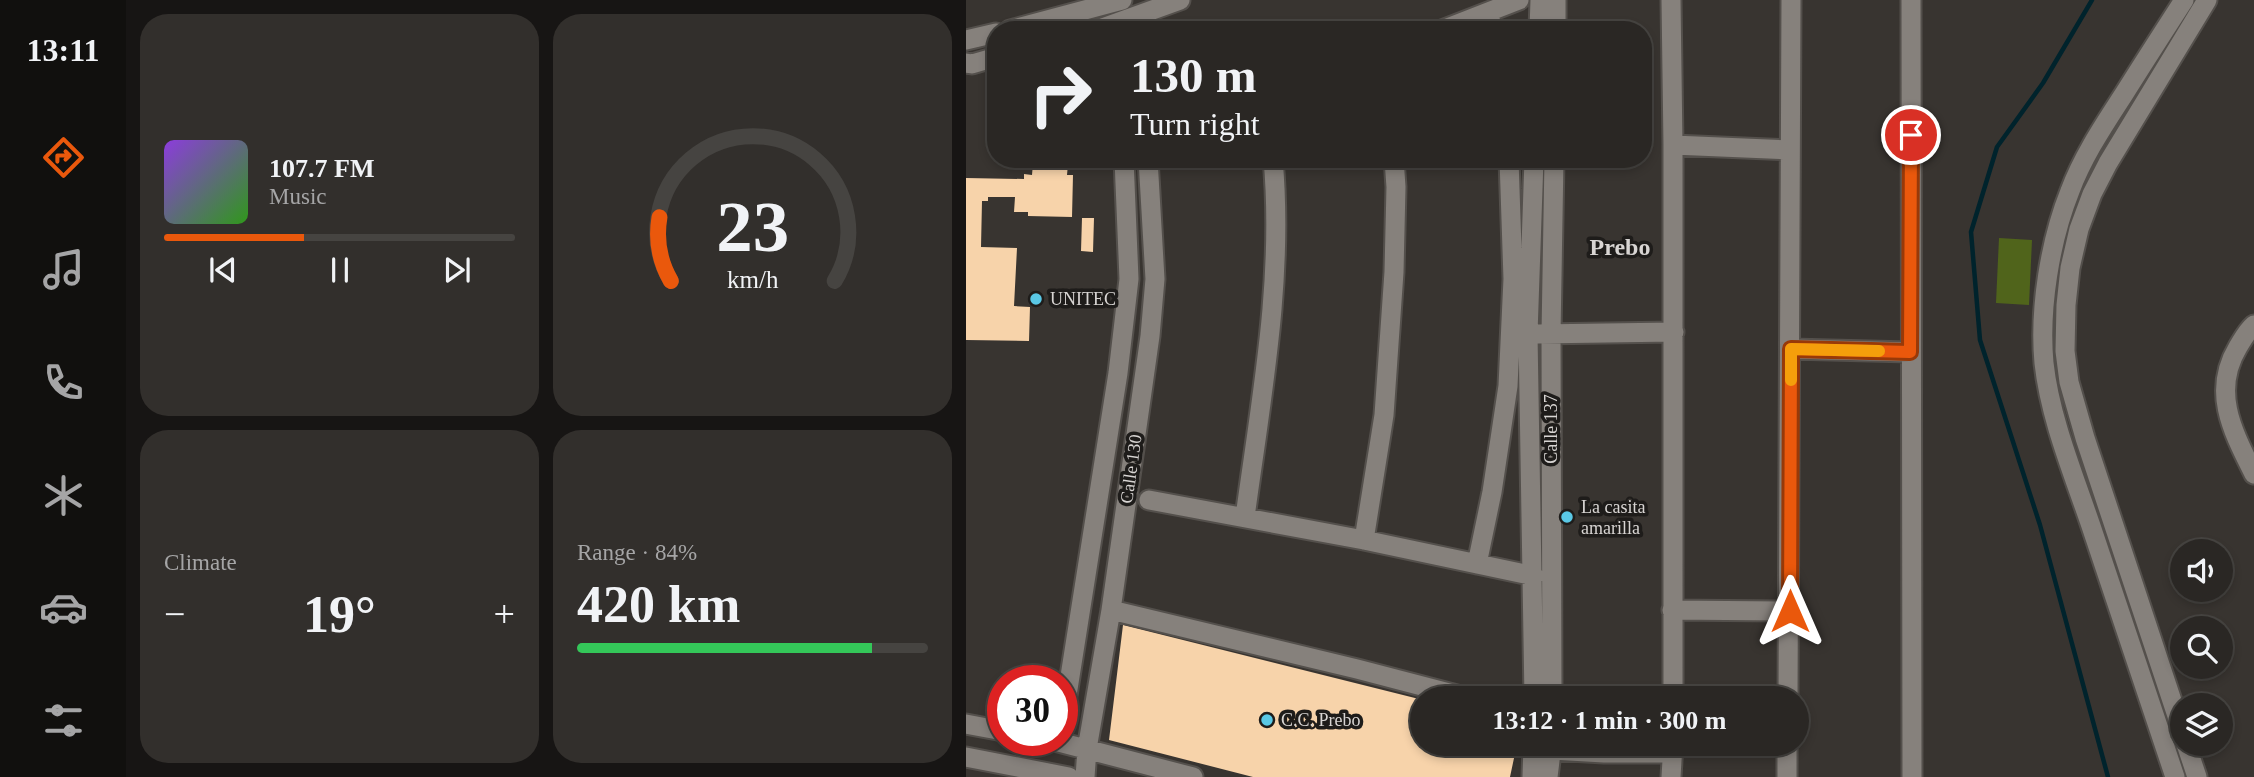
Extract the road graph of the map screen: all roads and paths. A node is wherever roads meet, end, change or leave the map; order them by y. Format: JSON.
{"nodes":[{"id":1,"x":1180,"y":0,"type":"edge"},
{"id":2,"x":1519,"y":0,"type":"edge"},
{"id":3,"x":1540,"y":0,"type":"edge"},
{"id":4,"x":1556,"y":0,"type":"edge"},
{"id":5,"x":1671,"y":0,"type":"edge"},
{"id":6,"x":1791,"y":0,"type":"edge"},
{"id":7,"x":1911,"y":0,"type":"edge"},
{"id":8,"x":2184,"y":0,"type":"edge"},
{"id":9,"x":2207,"y":0,"type":"edge"},
{"id":10,"x":1088,"y":5,"type":"edge"},
{"id":11,"x":1116,"y":11,"type":"edge"},
{"id":12,"x":1038,"y":21,"type":"edge"},
{"id":13,"x":1491,"y":21,"type":"edge"},
{"id":14,"x":1539,"y":21,"type":"edge"},
{"id":15,"x":1556,"y":21,"type":"edge"},
{"id":16,"x":987,"y":35,"type":"edge"},
{"id":17,"x":966,"y":40,"type":"edge"},
{"id":18,"x":987,"y":60,"type":"edge"},
{"id":19,"x":966,"y":63,"type":"edge"},
{"id":20,"x":2103,"y":126,"type":"junction"},
{"id":21,"x":2122,"y":139,"type":"junction"},
{"id":22,"x":1673,"y":145,"type":"junction"},
{"id":23,"x":1790,"y":150,"type":"junction"},
{"id":24,"x":1124,"y":168,"type":"edge"},
{"id":25,"x":1149,"y":168,"type":"edge"},
{"id":26,"x":1274,"y":168,"type":"edge"},
{"id":27,"x":1395,"y":168,"type":"edge"},
{"id":28,"x":1509,"y":168,"type":"edge"},
{"id":29,"x":1534,"y":168,"type":"edge"},
{"id":30,"x":1554,"y":168,"type":"edge"},
{"id":31,"x":2254,"y":325,"type":"edge"},
{"id":32,"x":1674,"y":332,"type":"junction"},
{"id":33,"x":1528,"y":334,"type":"junction"},
{"id":34,"x":1551,"y":334,"type":"junction"},
{"id":35,"x":1791,"y":349,"type":"junction"},
{"id":36,"x":1910,"y":352,"type":"junction"},
{"id":37,"x":2254,"y":474,"type":"edge"},
{"id":38,"x":1149,"y":500,"type":"dead end"},
{"id":39,"x":1245,"y":517,"type":"junction"},
{"id":40,"x":1364,"y":540,"type":"junction"},
{"id":41,"x":1477,"y":564,"type":"junction"},
{"id":42,"x":1534,"y":576,"type":"junction"},
{"id":43,"x":1111,"y":610,"type":"junction"},
{"id":44,"x":1672,"y":610,"type":"junction"},
{"id":45,"x":1790,"y":611,"type":"junction"},
{"id":46,"x":1070,"y":665,"type":"edge"},
{"id":47,"x":1421,"y":686,"type":"edge"},
{"id":48,"x":1534,"y":686,"type":"edge"},
{"id":49,"x":1552,"y":686,"type":"edge"},
{"id":50,"x":1673,"y":686,"type":"edge"},
{"id":51,"x":1788,"y":686,"type":"edge"},
{"id":52,"x":2170,"y":695,"type":"edge"},
{"id":53,"x":966,"y":724,"type":"edge"},
{"id":54,"x":987,"y":728,"type":"edge"},
{"id":55,"x":1078,"y":745,"type":"edge"},
{"id":56,"x":1087,"y":749,"type":"junction"},
{"id":57,"x":1058,"y":756,"type":"edge"},
{"id":58,"x":1541,"y":756,"type":"edge"},
{"id":59,"x":1547,"y":756,"type":"edge"},
{"id":60,"x":1672,"y":756,"type":"edge"},
{"id":61,"x":1787,"y":756,"type":"edge"},
{"id":62,"x":2190,"y":756,"type":"edge"},
{"id":63,"x":966,"y":757,"type":"edge"},
{"id":64,"x":2172,"y":768,"type":"edge"},
{"id":65,"x":1058,"y":776,"type":"edge"},
{"id":66,"x":1085,"y":777,"type":"edge"},
{"id":67,"x":1193,"y":777,"type":"edge"},
{"id":68,"x":1532,"y":777,"type":"edge"},
{"id":69,"x":1548,"y":777,"type":"edge"},
{"id":70,"x":1671,"y":777,"type":"edge"},
{"id":71,"x":1787,"y":777,"type":"edge"},
{"id":72,"x":1913,"y":777,"type":"edge"},
{"id":73,"x":2197,"y":777,"type":"edge"}],
"edges":[{"from":1,"to":11,"type":"street"},
{"from":2,"to":13,"type":"street"},
{"from":3,"to":14,"type":"street"},
{"from":4,"to":15,"type":"street"},
{"from":5,"to":22,"type":"street"},
{"from":6,"to":23,"type":"street"},
{"from":7,"to":36,"type":"street"},
{"from":8,"to":20,"type":"street"},
{"from":9,"to":21,"type":"street"},
{"from":10,"to":11,"type":"street"},
{"from":10,"to":12,"type":"street"},
{"from":16,"to":17,"type":"street"},
{"from":18,"to":19,"type":"street"},
{"from":20,"to":21,"type":"street"},
{"from":20,"to":64,"type":"street"},
{"from":21,"to":52,"type":"street"},
{"from":22,"to":23,"type":"street"},
{"from":22,"to":32,"type":"street"},
{"from":23,"to":35,"type":"street"},
{"from":24,"to":46,"type":"street","name":"Calle 130"},
{"from":25,"to":43,"type":"street","name":"Calle 130"},
{"from":26,"to":39,"type":"street"},
{"from":27,"to":40,"type":"street"},
{"from":28,"to":41,"type":"street"},
{"from":29,"to":33,"type":"street"},
{"from":30,"to":34,"type":"street","name":"Calle 137"},
{"from":31,"to":37,"type":"street"},
{"from":32,"to":34,"type":"street"},
{"from":32,"to":44,"type":"street"},
{"from":33,"to":34,"type":"street"},
{"from":33,"to":42,"type":"street"},
{"from":34,"to":49,"type":"street","name":"Calle 137"},
{"from":35,"to":36,"type":"street"},
{"from":35,"to":45,"type":"street"},
{"from":36,"to":72,"type":"street"},
{"from":38,"to":39,"type":"street"},
{"from":39,"to":40,"type":"street"},
{"from":40,"to":41,"type":"street"},
{"from":41,"to":42,"type":"street"},
{"from":42,"to":48,"type":"street"},
{"from":43,"to":47,"type":"street"},
{"from":43,"to":56,"type":"street","name":"Calle 130"},
{"from":44,"to":45,"type":"street"},
{"from":44,"to":50,"type":"street"},
{"from":45,"to":51,"type":"street"},
{"from":53,"to":54,"type":"street"},
{"from":55,"to":56,"type":"street"},
{"from":56,"to":66,"type":"street","name":"Calle 130"},
{"from":56,"to":67,"type":"street"},
{"from":57,"to":65,"type":"street","name":"Calle 130"},
{"from":58,"to":68,"type":"street"},
{"from":59,"to":69,"type":"street"},
{"from":60,"to":70,"type":"street"},
{"from":61,"to":71,"type":"street"},
{"from":62,"to":73,"type":"street"},
{"from":63,"to":65,"type":"street"}]}
